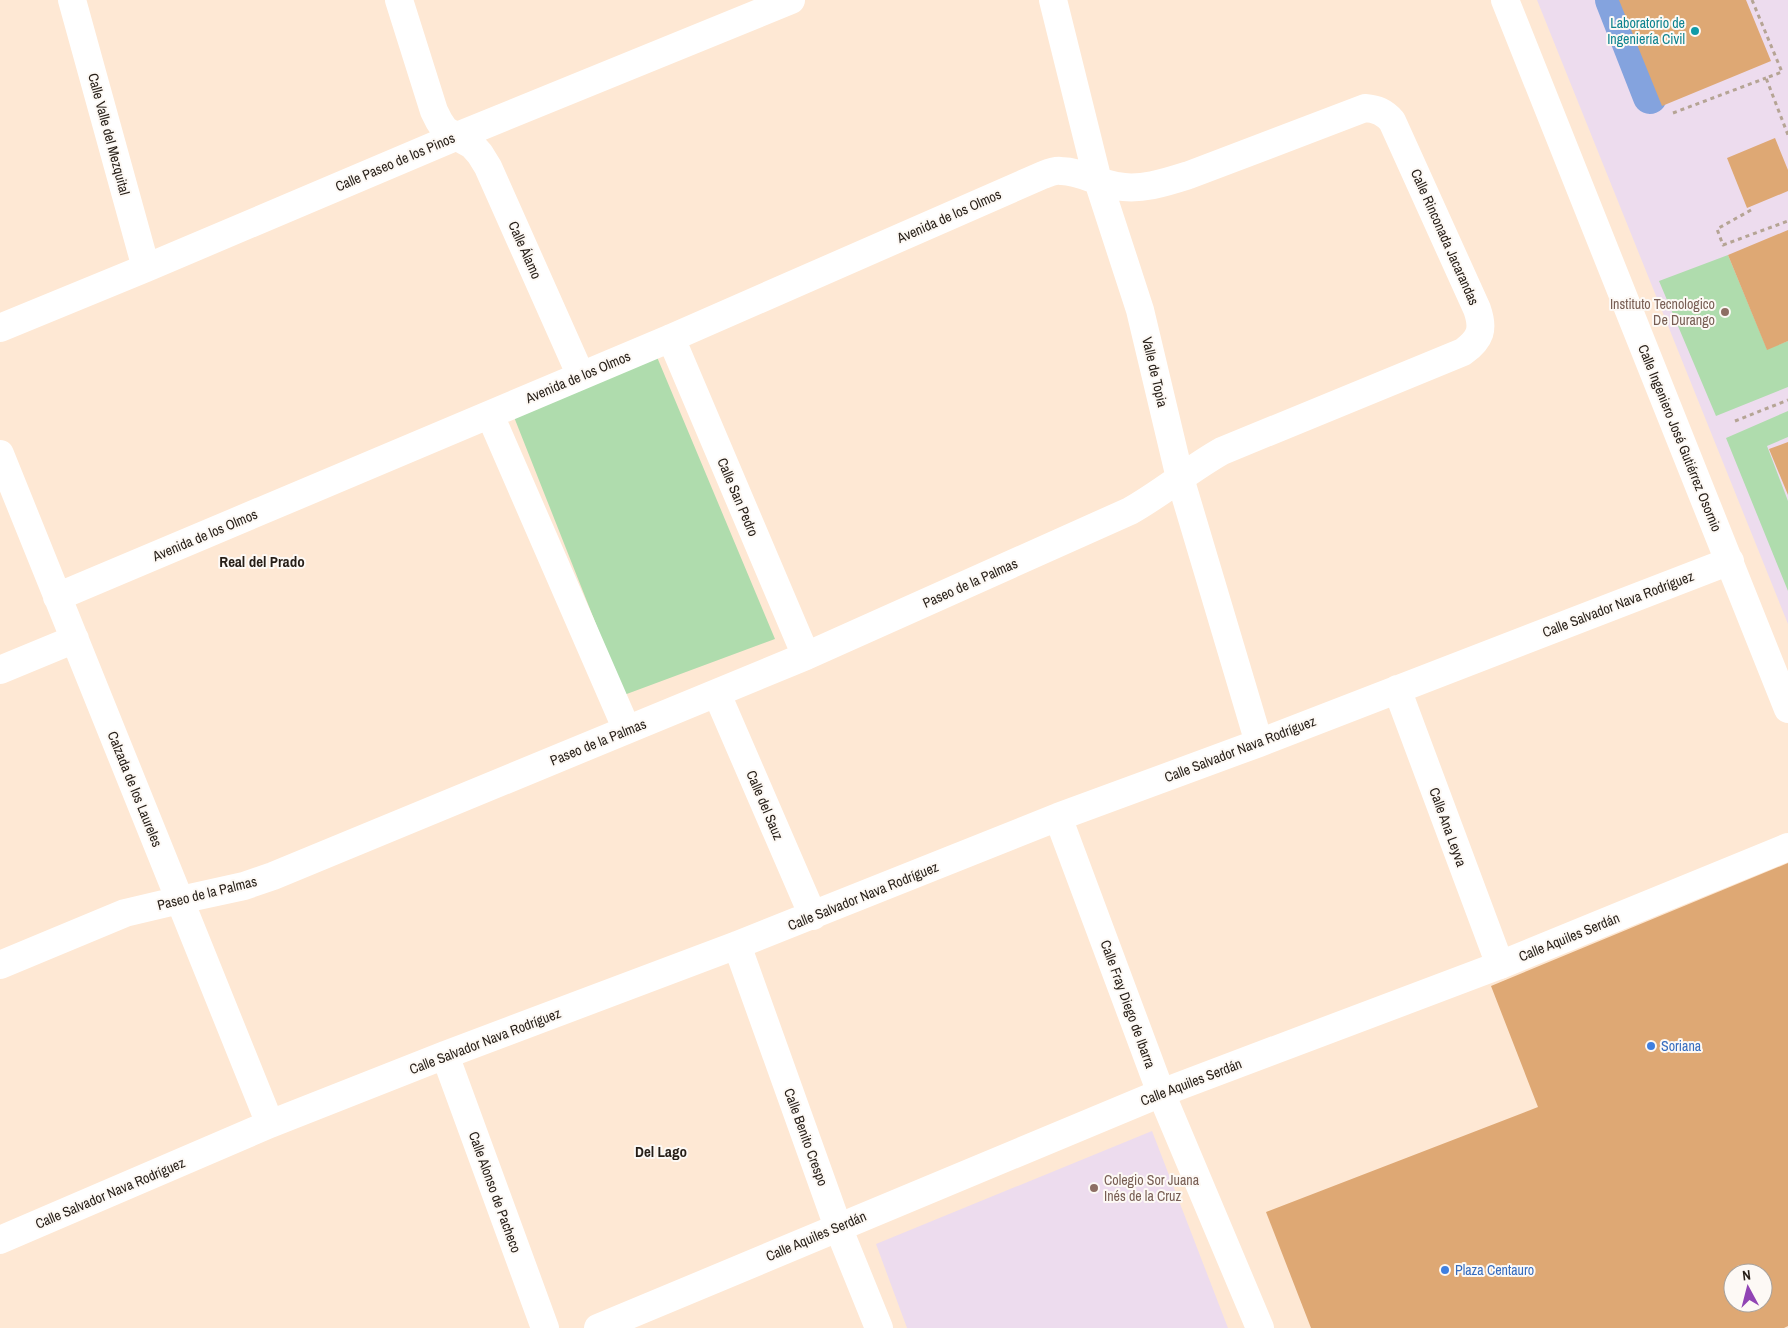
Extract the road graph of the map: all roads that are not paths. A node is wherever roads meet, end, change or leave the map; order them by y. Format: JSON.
{"nodes":[{"id":1,"x":72,"y":0,"type":"edge"},
{"id":2,"x":399,"y":0,"type":"edge"},
{"id":3,"x":791,"y":0,"type":"edge"},
{"id":4,"x":1053,"y":0,"type":"edge"},
{"id":5,"x":1505,"y":0,"type":"edge"},
{"id":6,"x":735,"y":11,"type":"edge"},
{"id":7,"x":455,"y":137,"type":"junction"},
{"id":8,"x":1098,"y":181,"type":"junction"},
{"id":9,"x":146,"y":268,"type":"junction"},
{"id":10,"x":0,"y":328,"type":"edge"},
{"id":11,"x":671,"y":338,"type":"junction"},
{"id":12,"x":581,"y":376,"type":"junction"},
{"id":13,"x":490,"y":415,"type":"junction"},
{"id":14,"x":0,"y":454,"type":"edge"},
{"id":15,"x":1180,"y":478,"type":"junction"},
{"id":16,"x":1730,"y":561,"type":"junction"},
{"id":17,"x":58,"y":597,"type":"junction"},
{"id":18,"x":75,"y":639,"type":"junction"},
{"id":19,"x":806,"y":656,"type":"junction"},
{"id":20,"x":0,"y":670,"type":"edge"},
{"id":21,"x":1397,"y":688,"type":"junction"},
{"id":22,"x":716,"y":694,"type":"junction"},
{"id":23,"x":1788,"y":710,"type":"edge"},
{"id":24,"x":627,"y":730,"type":"junction"},
{"id":25,"x":1259,"y":742,"type":"junction"},
{"id":26,"x":1058,"y":817,"type":"junction"},
{"id":27,"x":1788,"y":847,"type":"edge"},
{"id":28,"x":180,"y":900,"type":"junction"},
{"id":29,"x":813,"y":916,"type":"junction"},
{"id":30,"x":737,"y":945,"type":"junction"},
{"id":31,"x":1500,"y":965,"type":"junction"},
{"id":32,"x":0,"y":966,"type":"edge"},
{"id":33,"x":445,"y":1055,"type":"junction"},
{"id":34,"x":1161,"y":1093,"type":"junction"},
{"id":35,"x":270,"y":1124,"type":"junction"},
{"id":36,"x":838,"y":1227,"type":"junction"},
{"id":37,"x":0,"y":1240,"type":"edge"},
{"id":38,"x":545,"y":1328,"type":"edge"},
{"id":39,"x":598,"y":1328,"type":"edge"},
{"id":40,"x":878,"y":1328,"type":"edge"},
{"id":41,"x":1260,"y":1328,"type":"edge"}],
"edges":[{"from":1,"to":9,"type":"street","name":"Calle Valle del Mezquital"},
{"from":2,"to":7,"type":"street","name":"Calle Álamo"},
{"from":3,"to":6,"type":"street","name":"Calle Paseo de los Pinos"},
{"from":4,"to":8,"type":"street","name":"Valle de Topia"},
{"from":5,"to":16,"type":"street","name":"Calle Ingeniero José Gutiérrez Osornio"},
{"from":6,"to":7,"type":"street","name":"Calle Paseo de los Pinos"},
{"from":7,"to":9,"type":"street","name":"Calle Paseo de los Pinos"},
{"from":7,"to":12,"type":"street","name":"Calle Álamo"},
{"from":8,"to":11,"type":"street","name":"Avenida de los Olmos"},
{"from":8,"to":15,"type":"street","name":"Valle de Topia"},
{"from":8,"to":15,"type":"street","name":"Calle Rinconada Jacarandas"},
{"from":9,"to":10,"type":"street","name":"Calle Paseo de los Pinos"},
{"from":11,"to":12,"type":"street","name":"Avenida de los Olmos"},
{"from":11,"to":19,"type":"street","name":"Calle San Pedro"},
{"from":12,"to":13,"type":"street","name":"Avenida de los Olmos"},
{"from":13,"to":17,"type":"street","name":"Avenida de los Olmos"},
{"from":13,"to":24,"type":"street"},
{"from":14,"to":17,"type":"street","name":"Calzada de los Laureles"},
{"from":15,"to":19,"type":"street","name":"Paseo de la Palmas"},
{"from":15,"to":25,"type":"street","name":"Valle de Topia"},
{"from":16,"to":21,"type":"street","name":"Calle Salvador Nava Rodríguez"},
{"from":16,"to":23,"type":"street","name":"Calle Ingeniero José Gutiérrez Osornio"},
{"from":17,"to":18,"type":"street","name":"Calzada de los Laureles"},
{"from":18,"to":20,"type":"street"},
{"from":18,"to":28,"type":"street","name":"Calzada de los Laureles"},
{"from":19,"to":22,"type":"street","name":"Paseo de la Palmas"},
{"from":21,"to":25,"type":"street","name":"Calle Salvador Nava Rodríguez"},
{"from":21,"to":31,"type":"street","name":"Calle Ana Leyva"},
{"from":22,"to":24,"type":"street","name":"Paseo de la Palmas"},
{"from":22,"to":29,"type":"street","name":"Calle del Sauz"},
{"from":24,"to":28,"type":"street","name":"Paseo de la Palmas"},
{"from":25,"to":26,"type":"street","name":"Calle Salvador Nava Rodríguez"},
{"from":26,"to":29,"type":"street","name":"Calle Salvador Nava Rodríguez"},
{"from":26,"to":34,"type":"street","name":"Calle Fray Diego de Ibarra"},
{"from":27,"to":31,"type":"street","name":"Calle Aquiles Serdán"},
{"from":28,"to":32,"type":"street","name":"Paseo de la Palmas"},
{"from":28,"to":35,"type":"street","name":"Calzada de los Laureles"},
{"from":29,"to":30,"type":"street","name":"Calle Salvador Nava Rodríguez"},
{"from":30,"to":33,"type":"street","name":"Calle Salvador Nava Rodríguez"},
{"from":30,"to":36,"type":"street","name":"Calle Benito Crespo"},
{"from":31,"to":34,"type":"street","name":"Calle Aquiles Serdán"},
{"from":33,"to":35,"type":"street","name":"Calle Salvador Nava Rodríguez"},
{"from":33,"to":38,"type":"street","name":"Calle Alonso de Pacheco"},
{"from":34,"to":36,"type":"street","name":"Calle Aquiles Serdán"},
{"from":34,"to":41,"type":"street","name":"Calle Fray Diego de Ibarra"},
{"from":35,"to":37,"type":"street","name":"Calle Salvador Nava Rodríguez"},
{"from":36,"to":39,"type":"street","name":"Calle Aquiles Serdán"},
{"from":36,"to":40,"type":"street","name":"Calle Benito Crespo"}]}
